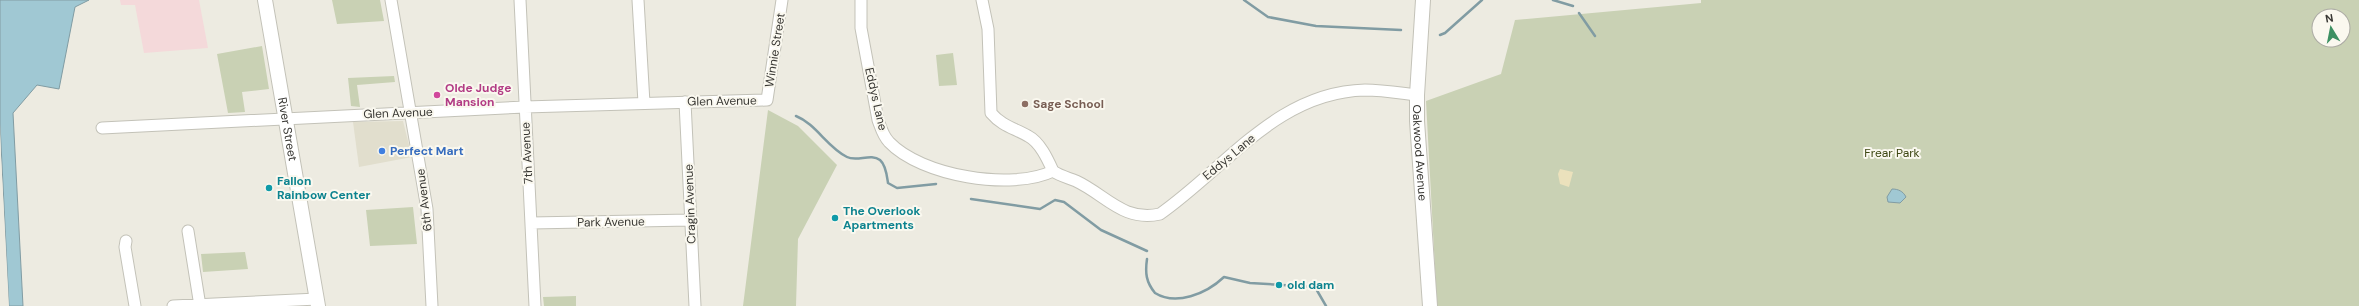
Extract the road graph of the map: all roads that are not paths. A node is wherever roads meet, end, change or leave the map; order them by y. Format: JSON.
{"nodes":[{"id":1,"x":265,"y":0,"type":"edge"},
{"id":2,"x":391,"y":0,"type":"edge"},
{"id":3,"x":520,"y":0,"type":"edge"},
{"id":4,"x":638,"y":0,"type":"edge"},
{"id":5,"x":782,"y":0,"type":"edge"},
{"id":6,"x":861,"y":0,"type":"edge"},
{"id":7,"x":982,"y":0,"type":"edge"},
{"id":8,"x":1423,"y":0,"type":"edge"},
{"id":9,"x":1417,"y":95,"type":"junction"},
{"id":10,"x":767,"y":100,"type":"joint"},
{"id":11,"x":685,"y":102,"type":"junction"},
{"id":12,"x":644,"y":103,"type":"junction"},
{"id":13,"x":525,"y":107,"type":"junction"},
{"id":14,"x":411,"y":113,"type":"junction"},
{"id":15,"x":285,"y":118,"type":"junction"},
{"id":16,"x":102,"y":128,"type":"dead end"},
{"id":17,"x":1054,"y":171,"type":"junction"},
{"id":18,"x":690,"y":220,"type":"junction"},
{"id":19,"x":531,"y":223,"type":"junction"},
{"id":20,"x":188,"y":231,"type":"dead end"},
{"id":21,"x":126,"y":241,"type":"dead end"},
{"id":22,"x":318,"y":302,"type":"edge"},
{"id":23,"x":200,"y":305,"type":"edge"},
{"id":24,"x":135,"y":306,"type":"edge"},
{"id":25,"x":173,"y":306,"type":"edge"},
{"id":26,"x":432,"y":306,"type":"edge"},
{"id":27,"x":535,"y":306,"type":"edge"},
{"id":28,"x":695,"y":306,"type":"edge"},
{"id":29,"x":1430,"y":306,"type":"edge"}],
"edges":[{"from":1,"to":15,"type":"main road","name":"River Street"},
{"from":2,"to":14,"type":"street","name":"6th Avenue"},
{"from":3,"to":13,"type":"street","name":"7th Avenue"},
{"from":4,"to":12,"type":"street"},
{"from":5,"to":10,"type":"street","name":"Winnie Street"},
{"from":6,"to":17,"type":"street","name":"Eddys Lane"},
{"from":7,"to":17,"type":"street"},
{"from":8,"to":9,"type":"main road","name":"Oakwood Avenue"},
{"from":9,"to":17,"type":"street","name":"Eddys Lane"},
{"from":9,"to":29,"type":"main road","name":"Oakwood Avenue"},
{"from":10,"to":11,"type":"street","name":"Glen Avenue"},
{"from":11,"to":12,"type":"street","name":"Glen Avenue"},
{"from":11,"to":18,"type":"street","name":"Cragin Avenue"},
{"from":12,"to":13,"type":"street","name":"Glen Avenue"},
{"from":13,"to":14,"type":"street","name":"Glen Avenue"},
{"from":13,"to":19,"type":"street","name":"7th Avenue"},
{"from":14,"to":15,"type":"street","name":"Glen Avenue"},
{"from":14,"to":26,"type":"street","name":"6th Avenue"},
{"from":15,"to":16,"type":"street","name":"Glen Avenue"},
{"from":15,"to":22,"type":"main road","name":"River Street"},
{"from":18,"to":19,"type":"street","name":"Park Avenue"},
{"from":18,"to":28,"type":"street","name":"Cragin Avenue"},
{"from":19,"to":27,"type":"street","name":"7th Avenue"},
{"from":20,"to":23,"type":"street"},
{"from":21,"to":24,"type":"street"},
{"from":22,"to":23,"type":"street"},
{"from":23,"to":25,"type":"street"}]}
